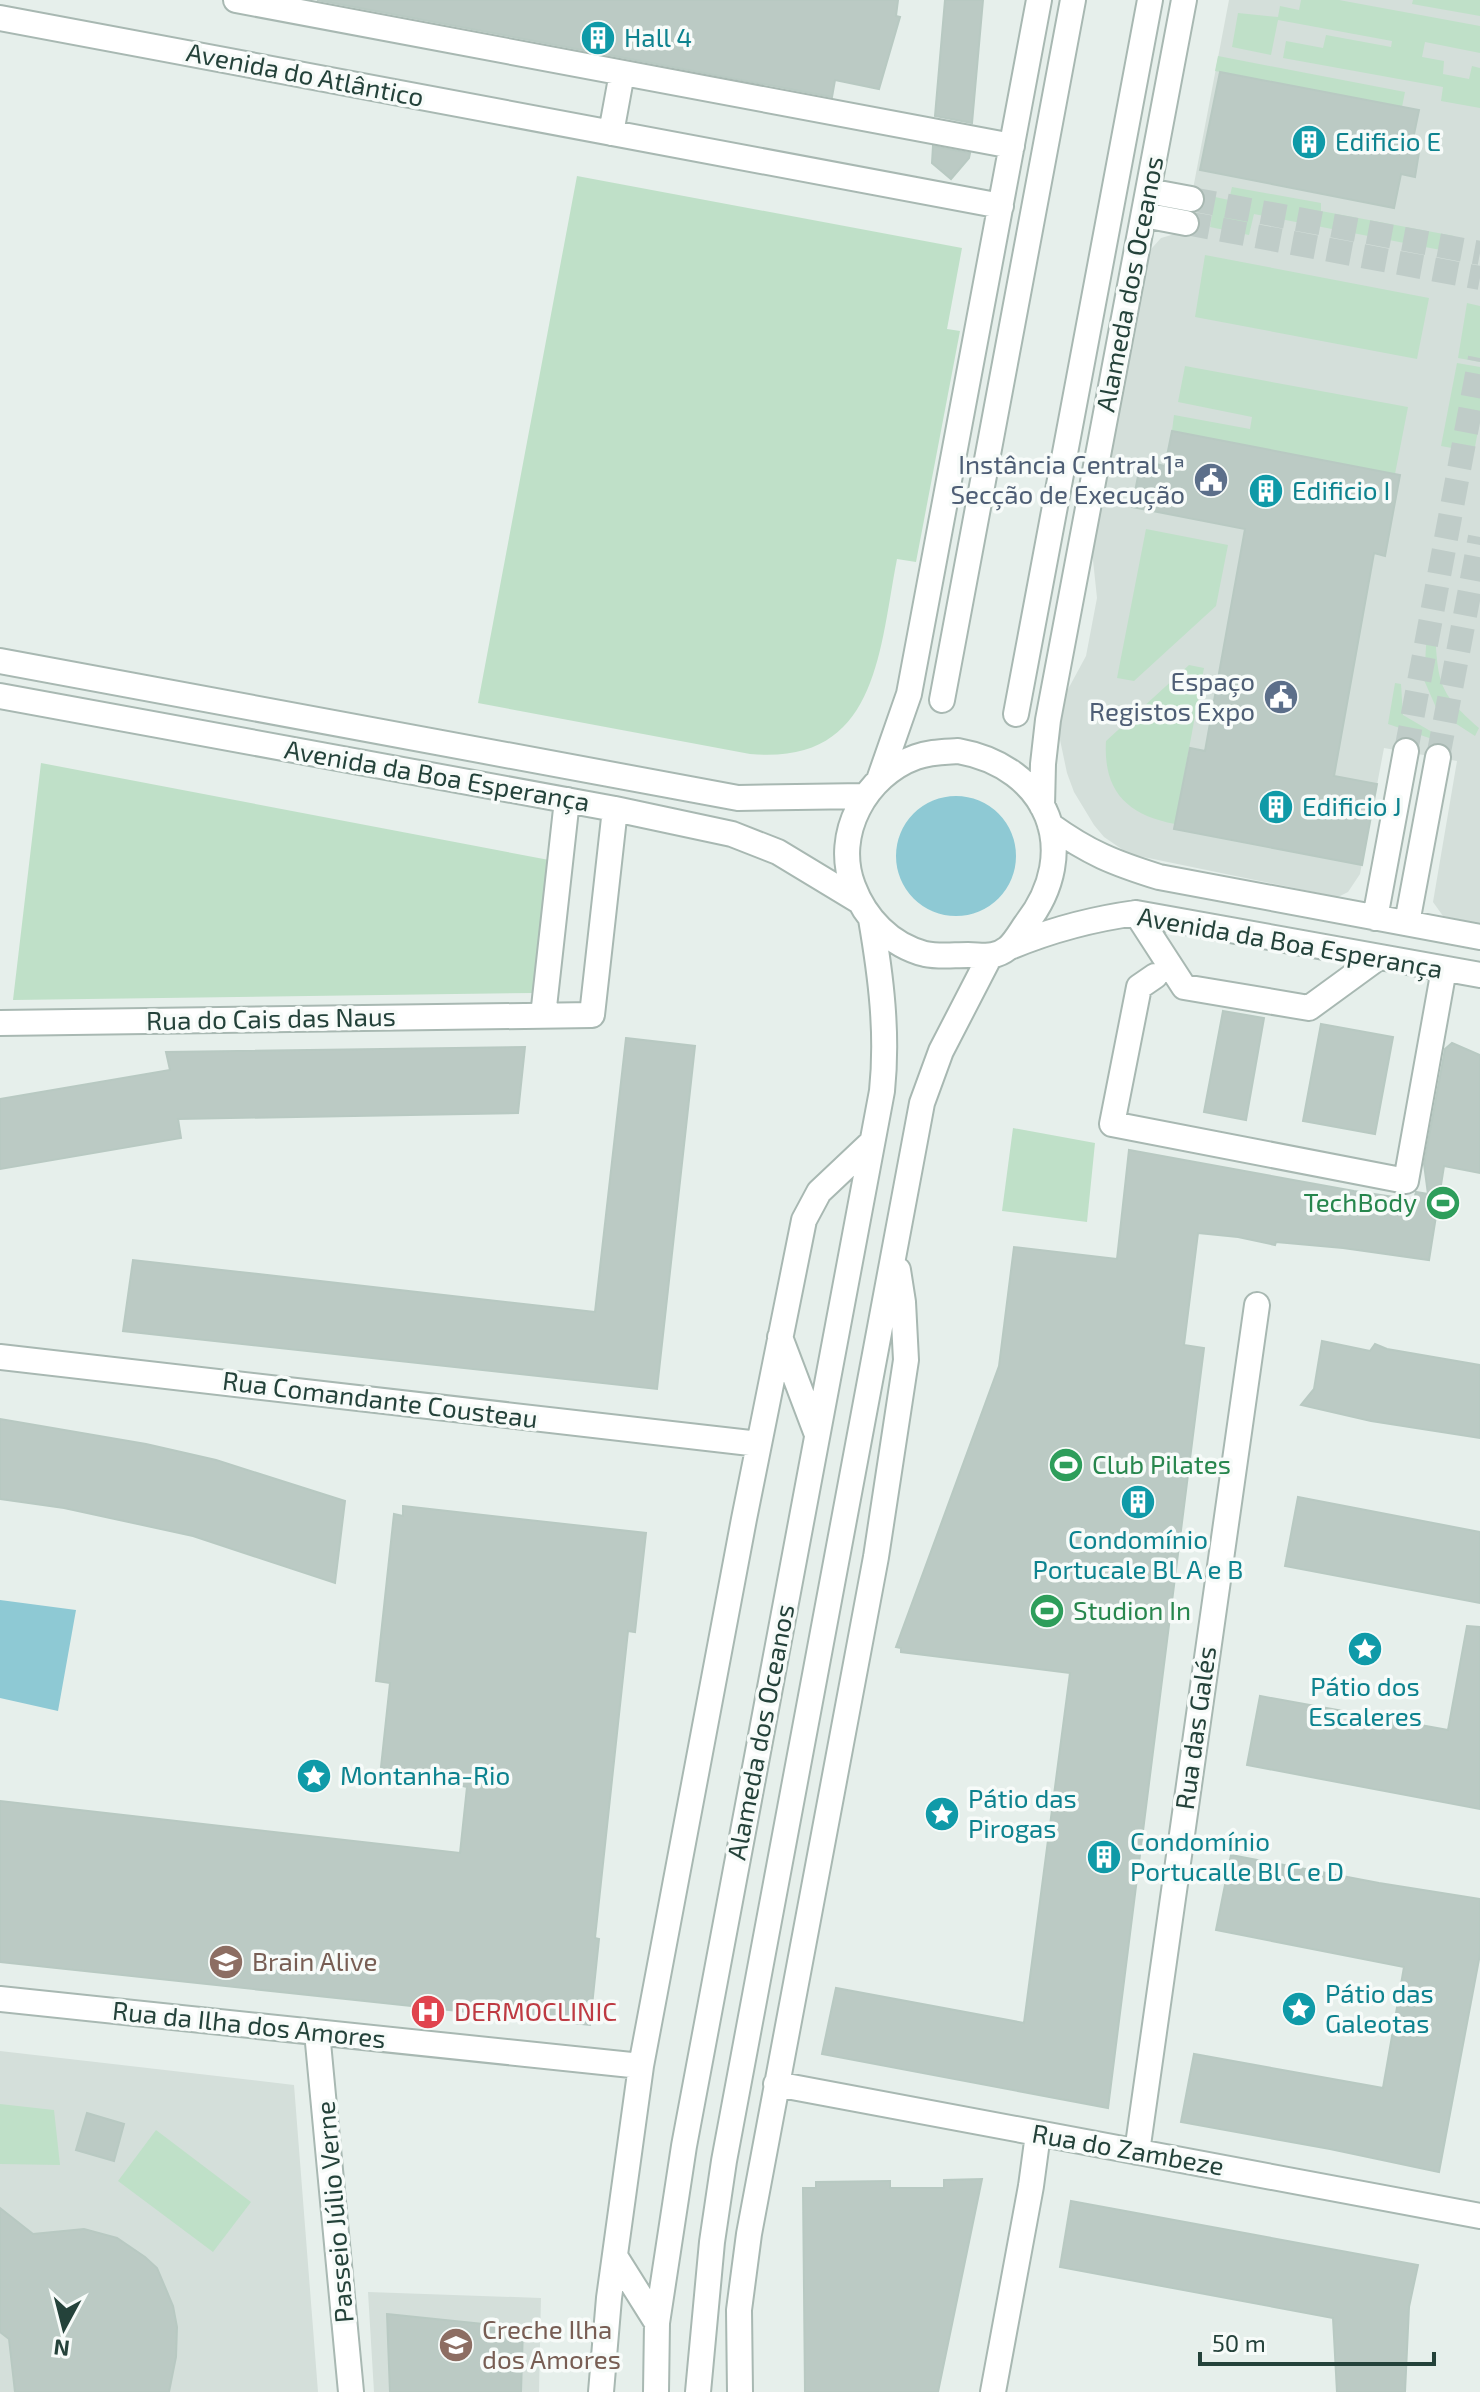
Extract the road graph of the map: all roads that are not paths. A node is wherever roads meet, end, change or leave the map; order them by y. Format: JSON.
{"nodes":[{"id":1,"x":236,"y":0,"type":"edge"},
{"id":2,"x":1039,"y":0,"type":"edge"},
{"id":3,"x":1073,"y":0,"type":"edge"},
{"id":4,"x":1150,"y":0,"type":"edge"},
{"id":5,"x":1184,"y":0,"type":"edge"},
{"id":6,"x":0,"y":18,"type":"edge"},
{"id":7,"x":622,"y":73,"type":"junction"},
{"id":8,"x":611,"y":133,"type":"junction"},
{"id":9,"x":1012,"y":146,"type":"junction"},
{"id":10,"x":1146,"y":203,"type":"junction"},
{"id":11,"x":1001,"y":206,"type":"junction"},
{"id":12,"x":1188,"y":211,"type":"tunnel mouth"},
{"id":13,"x":0,"y":661,"type":"edge"},
{"id":14,"x":0,"y":696,"type":"edge"},
{"id":15,"x":942,"y":700,"type":"dead end"},
{"id":16,"x":1016,"y":714,"type":"dead end"},
{"id":17,"x":1406,"y":751,"type":"tunnel mouth"},
{"id":18,"x":1438,"y":757,"type":"tunnel mouth"},
{"id":19,"x":872,"y":788,"type":"junction"},
{"id":20,"x":567,"y":800,"type":"junction"},
{"id":21,"x":615,"y":809,"type":"junction"},
{"id":22,"x":1046,"y":816,"type":"junction"},
{"id":23,"x":865,"y":910,"type":"junction"},
{"id":24,"x":1136,"y":913,"type":"junction"},
{"id":25,"x":1375,"y":918,"type":"junction"},
{"id":26,"x":1407,"y":923,"type":"junction"},
{"id":27,"x":1480,"y":937,"type":"edge"},
{"id":28,"x":998,"y":953,"type":"junction"},
{"id":29,"x":1379,"y":957,"type":"junction"},
{"id":30,"x":1444,"y":969,"type":"junction"},
{"id":31,"x":1480,"y":975,"type":"edge"},
{"id":32,"x":1155,"y":976,"type":"dead end"},
{"id":33,"x":543,"y":1016,"type":"junction"},
{"id":34,"x":0,"y":1023,"type":"edge"},
{"id":35,"x":872,"y":1142,"type":"junction"},
{"id":36,"x":895,"y":1253,"type":"junction"},
{"id":37,"x":1257,"y":1305,"type":"dead end"},
{"id":38,"x":780,"y":1337,"type":"junction"},
{"id":39,"x":0,"y":1357,"type":"edge"},
{"id":40,"x":817,"y":1435,"type":"junction"},
{"id":41,"x":759,"y":1444,"type":"junction"},
{"id":42,"x":0,"y":1999,"type":"edge"},
{"id":43,"x":317,"y":2032,"type":"junction"},
{"id":44,"x":641,"y":2066,"type":"junction"},
{"id":45,"x":776,"y":2084,"type":"junction"},
{"id":46,"x":1038,"y":2134,"type":"junction"},
{"id":47,"x":1137,"y":2152,"type":"junction"},
{"id":48,"x":1480,"y":2216,"type":"edge"},
{"id":49,"x":749,"y":2234,"type":"junction"},
{"id":50,"x":615,"y":2256,"type":"junction"},
{"id":51,"x":657,"y":2323,"type":"junction"},
{"id":52,"x":702,"y":2337,"type":"junction"},
{"id":53,"x":351,"y":2392,"type":"edge"},
{"id":54,"x":601,"y":2392,"type":"edge"},
{"id":55,"x":656,"y":2392,"type":"edge"},
{"id":56,"x":698,"y":2392,"type":"edge"},
{"id":57,"x":740,"y":2392,"type":"edge"},
{"id":58,"x":993,"y":2392,"type":"edge"}],
"edges":[{"from":1,"to":7,"type":"street"},
{"from":2,"to":9,"type":"street"},
{"from":3,"to":15,"type":"street"},
{"from":4,"to":16,"type":"street","name":"Alameda dos Oceanos"},
{"from":5,"to":10,"type":"street","name":"Alameda dos Oceanos"},
{"from":6,"to":8,"type":"street","name":"Avenida do Atlântico"},
{"from":7,"to":8,"type":"street"},
{"from":7,"to":9,"type":"street"},
{"from":8,"to":11,"type":"street","name":"Avenida do Atlântico"},
{"from":9,"to":11,"type":"street"},
{"from":10,"to":12,"type":"street"},
{"from":10,"to":22,"type":"street","name":"Alameda dos Oceanos"},
{"from":11,"to":19,"type":"street"},
{"from":13,"to":19,"type":"street","name":"Avenida da Boa Esperança"},
{"from":14,"to":20,"type":"street","name":"Avenida da Boa Esperança"},
{"from":17,"to":25,"type":"street"},
{"from":18,"to":26,"type":"street"},
{"from":19,"to":22,"type":"street"},
{"from":19,"to":23,"type":"street"},
{"from":20,"to":21,"type":"street","name":"Avenida da Boa Esperança"},
{"from":20,"to":33,"type":"street"},
{"from":21,"to":23,"type":"street","name":"Avenida da Boa Esperança"},
{"from":21,"to":33,"type":"street","name":"Rua do Cais das Naus"},
{"from":22,"to":25,"type":"street","name":"Avenida da Boa Esperança"},
{"from":22,"to":28,"type":"street"},
{"from":23,"to":28,"type":"street"},
{"from":23,"to":35,"type":"street","name":"Alameda dos Oceanos"},
{"from":24,"to":28,"type":"street","name":"Avenida da Boa Esperança"},
{"from":24,"to":29,"type":"street","name":"Avenida da Boa Esperança"},
{"from":24,"to":29,"type":"street"},
{"from":25,"to":26,"type":"street","name":"Avenida da Boa Esperança"},
{"from":26,"to":27,"type":"street","name":"Avenida da Boa Esperança"},
{"from":28,"to":36,"type":"street","name":"Alameda dos Oceanos"},
{"from":29,"to":30,"type":"street","name":"Avenida da Boa Esperança"},
{"from":30,"to":31,"type":"street","name":"Avenida da Boa Esperança"},
{"from":30,"to":32,"type":"street"},
{"from":33,"to":34,"type":"street","name":"Rua do Cais das Naus"},
{"from":35,"to":38,"type":"street"},
{"from":35,"to":40,"type":"street","name":"Alameda dos Oceanos"},
{"from":36,"to":45,"type":"street","name":"Alameda dos Oceanos"},
{"from":36,"to":52,"type":"street","name":"Alameda dos Oceanos"},
{"from":37,"to":47,"type":"street","name":"Rua das Galés"},
{"from":38,"to":40,"type":"street"},
{"from":38,"to":41,"type":"street"},
{"from":39,"to":41,"type":"street","name":"Rua Comandante Cousteau"},
{"from":40,"to":51,"type":"street","name":"Alameda dos Oceanos"},
{"from":41,"to":44,"type":"street"},
{"from":42,"to":43,"type":"street","name":"Rua da Ilha dos Amores"},
{"from":43,"to":44,"type":"street","name":"Rua da Ilha dos Amores"},
{"from":43,"to":53,"type":"street","name":"Passeio Júlio Verne"},
{"from":44,"to":50,"type":"street"},
{"from":45,"to":46,"type":"street","name":"Rua do Zambeze"},
{"from":45,"to":49,"type":"street","name":"Alameda dos Oceanos"},
{"from":46,"to":47,"type":"street","name":"Rua do Zambeze"},
{"from":46,"to":58,"type":"street"},
{"from":47,"to":48,"type":"street","name":"Rua do Zambeze"},
{"from":49,"to":52,"type":"street","name":"Alameda dos Oceanos"},
{"from":49,"to":57,"type":"street","name":"Alameda dos Oceanos"},
{"from":50,"to":51,"type":"street"},
{"from":50,"to":54,"type":"street"},
{"from":51,"to":55,"type":"street","name":"Alameda dos Oceanos"},
{"from":52,"to":56,"type":"street","name":"Alameda dos Oceanos"}]}
